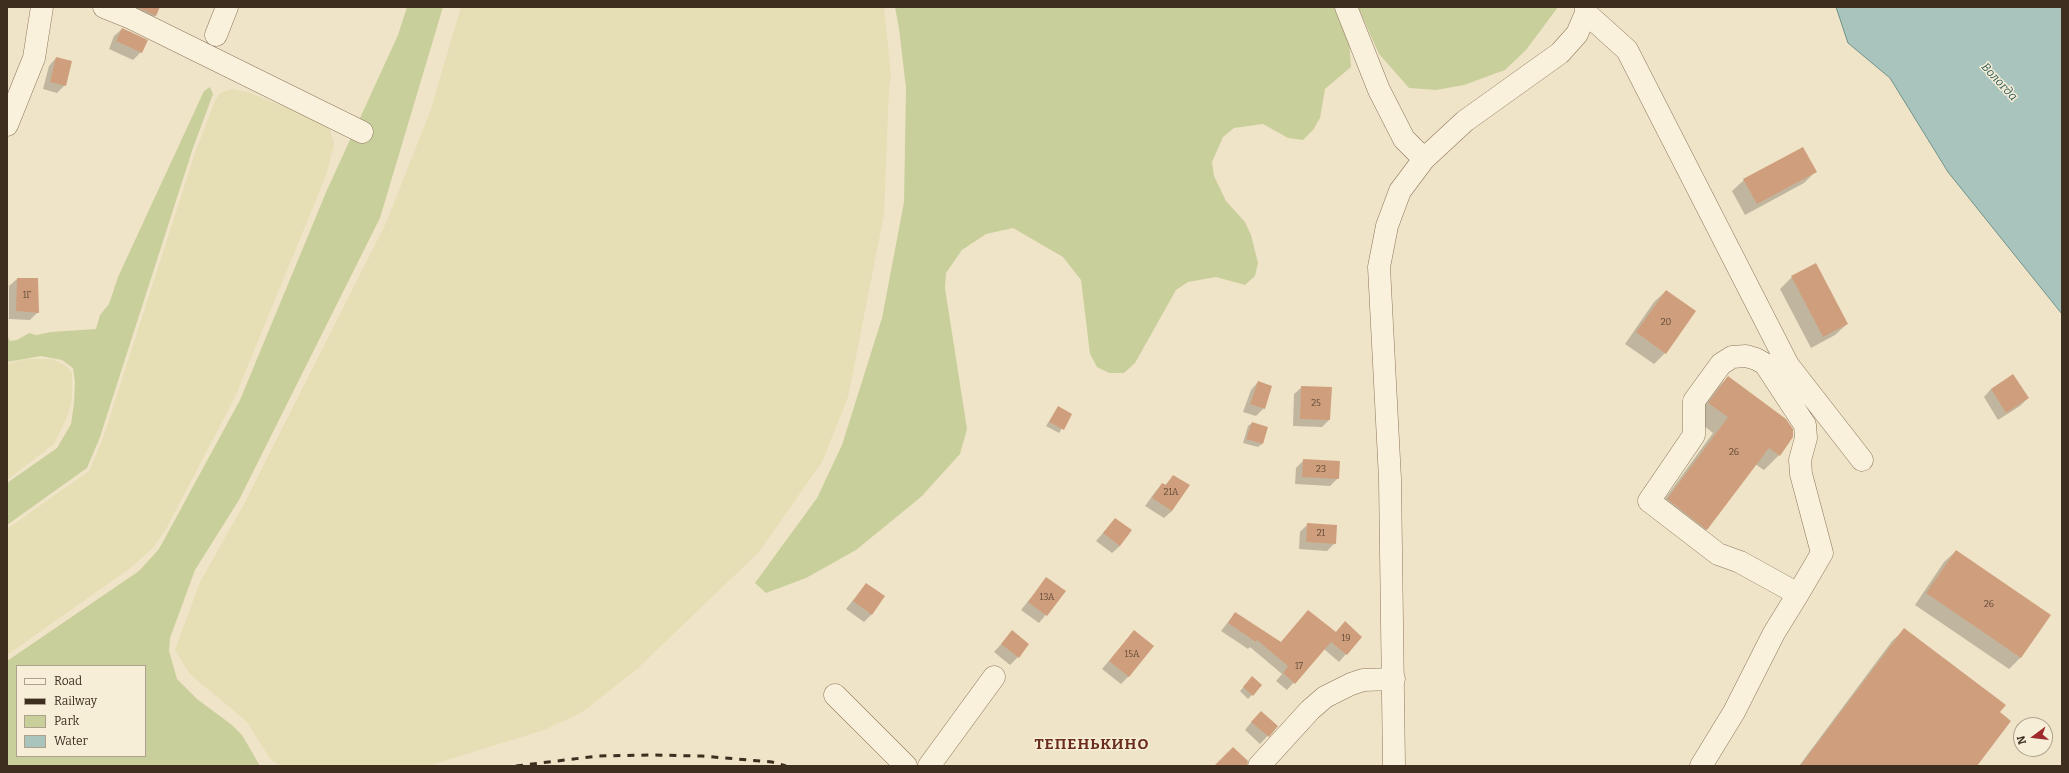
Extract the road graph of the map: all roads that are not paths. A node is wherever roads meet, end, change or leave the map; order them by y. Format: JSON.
{"nodes":[{"id":1,"x":42,"y":7,"type":"edge"},
{"id":2,"x":104,"y":7,"type":"edge"},
{"id":3,"x":227,"y":7,"type":"edge"},
{"id":4,"x":1346,"y":7,"type":"edge"},
{"id":5,"x":1586,"y":10,"type":"edge"},
{"id":6,"x":216,"y":35,"type":"dead end"},
{"id":7,"x":7,"y":125,"type":"edge"},
{"id":8,"x":362,"y":132,"type":"dead end"},
{"id":9,"x":1424,"y":159,"type":"junction"},
{"id":10,"x":1862,"y":460,"type":"dead end"},
{"id":11,"x":1798,"y":594,"type":"junction"},
{"id":12,"x":994,"y":677,"type":"dead end"},
{"id":13,"x":1394,"y":679,"type":"junction"},
{"id":14,"x":835,"y":695,"type":"dead end"},
{"id":15,"x":906,"y":766,"type":"edge"},
{"id":16,"x":929,"y":766,"type":"edge"},
{"id":17,"x":1259,"y":766,"type":"edge"},
{"id":18,"x":1394,"y":766,"type":"edge"},
{"id":19,"x":1702,"y":766,"type":"edge"}],
"edges":[{"from":1,"to":7,"type":"street"},
{"from":2,"to":8,"type":"street"},
{"from":3,"to":6,"type":"street"},
{"from":4,"to":9,"type":"street"},
{"from":5,"to":9,"type":"street"},
{"from":5,"to":10,"type":"street"},
{"from":9,"to":13,"type":"street"},
{"from":11,"to":11,"type":"street"},
{"from":11,"to":19,"type":"street"},
{"from":12,"to":16,"type":"street"},
{"from":13,"to":17,"type":"street"},
{"from":13,"to":18,"type":"street"},
{"from":14,"to":15,"type":"street"}]}
